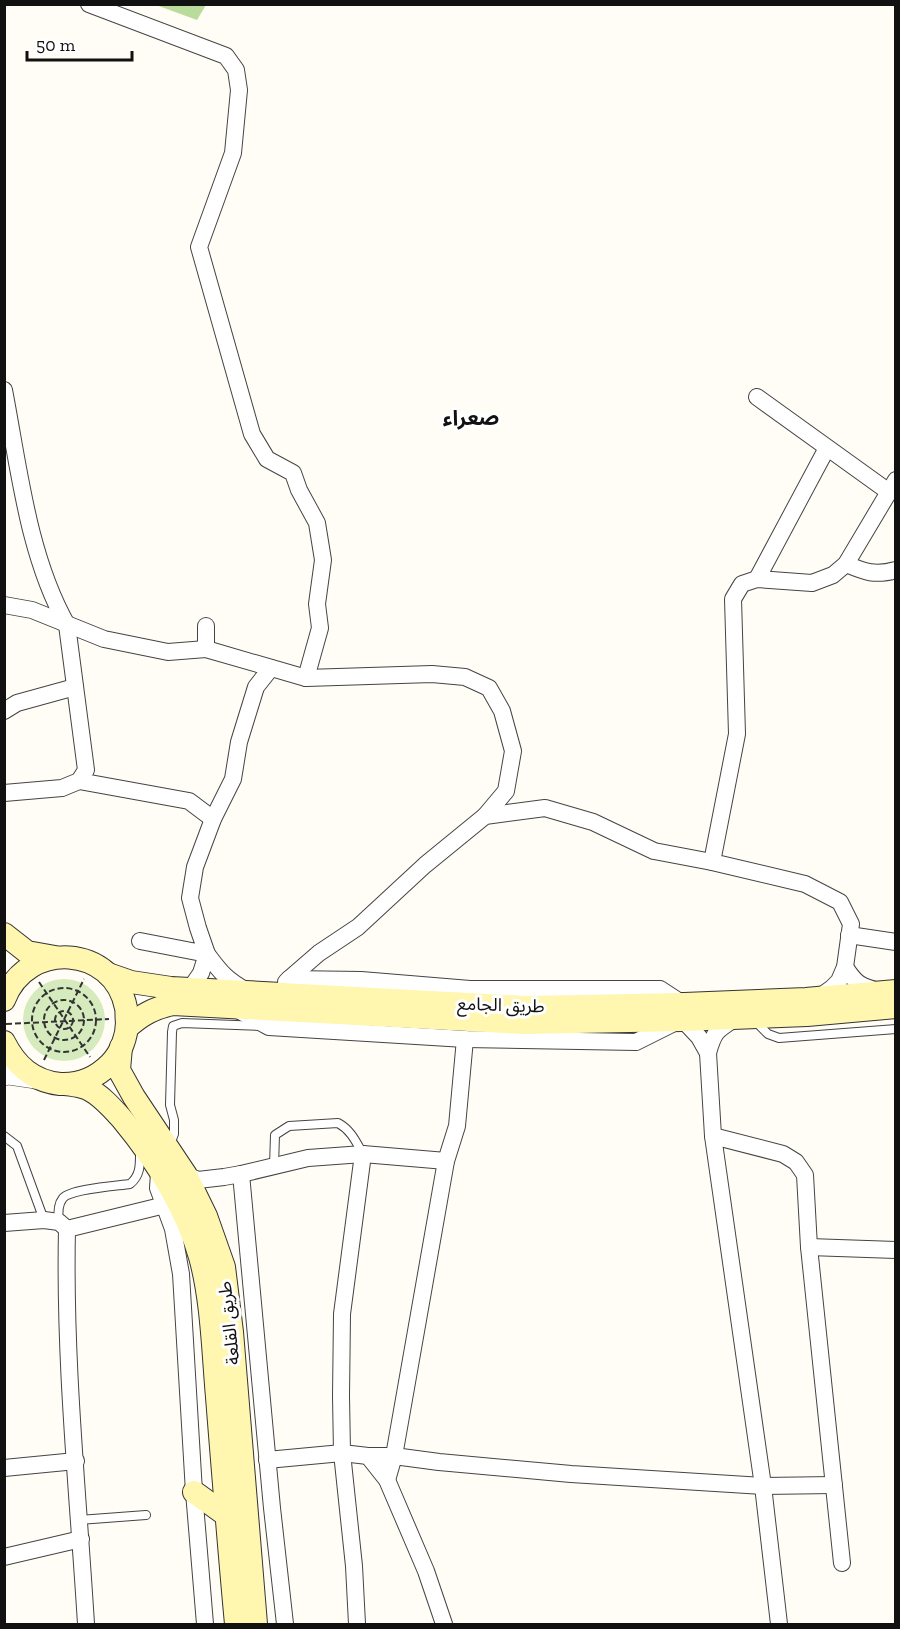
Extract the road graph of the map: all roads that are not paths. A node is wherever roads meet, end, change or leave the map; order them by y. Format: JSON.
{"nodes":[{"id":1,"x":89,"y":4,"type":"edge"},
{"id":2,"x":4,"y":390,"type":"edge"},
{"id":3,"x":757,"y":397,"type":"dead end"},
{"id":4,"x":827,"y":448,"type":"junction"},
{"id":5,"x":892,"y":486,"type":"edge"},
{"id":6,"x":846,"y":564,"type":"junction"},
{"id":7,"x":896,"y":570,"type":"edge"},
{"id":8,"x":757,"y":579,"type":"junction"},
{"id":9,"x":45,"y":580,"type":"junction"},
{"id":10,"x":7,"y":607,"type":"edge"},
{"id":11,"x":32,"y":610,"type":"junction"},
{"id":12,"x":67,"y":625,"type":"junction"},
{"id":13,"x":206,"y":626,"type":"dead end"},
{"id":14,"x":104,"y":639,"type":"junction"},
{"id":15,"x":206,"y":649,"type":"junction"},
{"id":16,"x":243,"y":661,"type":"junction"},
{"id":17,"x":72,"y":668,"type":"junction"},
{"id":18,"x":271,"y":668,"type":"junction"},
{"id":19,"x":306,"y":678,"type":"junction"},
{"id":20,"x":75,"y":687,"type":"junction"},
{"id":21,"x":256,"y":687,"type":"junction"},
{"id":22,"x":9,"y":704,"type":"edge"},
{"id":23,"x":79,"y":781,"type":"junction"},
{"id":24,"x":4,"y":793,"type":"edge"},
{"id":25,"x":485,"y":816,"type":"junction"},
{"id":26,"x":213,"y":819,"type":"junction"},
{"id":27,"x":712,"y":862,"type":"junction"},
{"id":28,"x":4,"y":934,"type":"edge"},
{"id":29,"x":849,"y":935,"type":"junction"},
{"id":30,"x":140,"y":941,"type":"dead end"},
{"id":31,"x":896,"y":942,"type":"edge"},
{"id":32,"x":207,"y":954,"type":"junction"},
{"id":33,"x":54,"y":957,"type":"junction"},
{"id":34,"x":845,"y":967,"type":"junction"},
{"id":35,"x":99,"y":979,"type":"junction"},
{"id":36,"x":281,"y":986,"type":"junction"},
{"id":37,"x":190,"y":989,"type":"junction"},
{"id":38,"x":891,"y":997,"type":"edge"},
{"id":39,"x":818,"y":998,"type":"junction"},
{"id":40,"x":4,"y":1000,"type":"edge"},
{"id":41,"x":240,"y":1000,"type":"junction"},
{"id":42,"x":682,"y":1015,"type":"junction"},
{"id":43,"x":744,"y":1018,"type":"junction"},
{"id":44,"x":269,"y":1027,"type":"junction"},
{"id":45,"x":896,"y":1029,"type":"edge"},
{"id":46,"x":116,"y":1030,"type":"junction"},
{"id":47,"x":12,"y":1035,"type":"edge"},
{"id":48,"x":465,"y":1039,"type":"junction"},
{"id":49,"x":708,"y":1053,"type":"junction"},
{"id":50,"x":38,"y":1067,"type":"junction"},
{"id":51,"x":4,"y":1075,"type":"edge"},
{"id":52,"x":66,"y":1084,"type":"junction"},
{"id":53,"x":4,"y":1136,"type":"edge"},
{"id":54,"x":713,"y":1136,"type":"junction"},
{"id":55,"x":141,"y":1141,"type":"junction"},
{"id":56,"x":169,"y":1148,"type":"junction"},
{"id":57,"x":363,"y":1154,"type":"junction"},
{"id":58,"x":446,"y":1161,"type":"junction"},
{"id":59,"x":274,"y":1167,"type":"junction"},
{"id":60,"x":160,"y":1169,"type":"junction"},
{"id":61,"x":241,"y":1174,"type":"junction"},
{"id":62,"x":186,"y":1175,"type":"junction"},
{"id":63,"x":165,"y":1205,"type":"junction"},
{"id":64,"x":4,"y":1223,"type":"edge"},
{"id":65,"x":56,"y":1224,"type":"junction"},
{"id":66,"x":809,"y":1247,"type":"junction"},
{"id":67,"x":896,"y":1250,"type":"edge"},
{"id":68,"x":342,"y":1453,"type":"junction"},
{"id":69,"x":368,"y":1456,"type":"junction"},
{"id":70,"x":394,"y":1456,"type":"junction"},
{"id":71,"x":267,"y":1460,"type":"junction"},
{"id":72,"x":75,"y":1461,"type":"junction"},
{"id":73,"x":4,"y":1468,"type":"edge"},
{"id":74,"x":387,"y":1480,"type":"junction"},
{"id":75,"x":834,"y":1485,"type":"junction"},
{"id":76,"x":763,"y":1486,"type":"junction"},
{"id":77,"x":194,"y":1492,"type":"junction"},
{"id":78,"x":146,"y":1515,"type":"dead end"},
{"id":79,"x":226,"y":1515,"type":"junction"},
{"id":80,"x":79,"y":1521,"type":"junction"},
{"id":81,"x":81,"y":1539,"type":"junction"},
{"id":82,"x":4,"y":1557,"type":"edge"},
{"id":83,"x":842,"y":1563,"type":"dead end"},
{"id":84,"x":86,"y":1624,"type":"edge"},
{"id":85,"x":205,"y":1624,"type":"edge"},
{"id":86,"x":236,"y":1624,"type":"edge"},
{"id":87,"x":256,"y":1624,"type":"edge"},
{"id":88,"x":285,"y":1624,"type":"edge"},
{"id":89,"x":357,"y":1624,"type":"edge"},
{"id":90,"x":444,"y":1624,"type":"edge"},
{"id":91,"x":779,"y":1624,"type":"edge"}],
"edges":[{"from":1,"to":19,"type":"street"},
{"from":2,"to":9,"type":"street"},
{"from":3,"to":4,"type":"street"},
{"from":4,"to":5,"type":"street"},
{"from":4,"to":8,"type":"street"},
{"from":5,"to":6,"type":"street"},
{"from":6,"to":7,"type":"street"},
{"from":6,"to":8,"type":"street"},
{"from":8,"to":27,"type":"street"},
{"from":9,"to":11,"type":"street"},
{"from":9,"to":12,"type":"street"},
{"from":10,"to":11,"type":"street"},
{"from":11,"to":12,"type":"street"},
{"from":12,"to":14,"type":"street"},
{"from":12,"to":17,"type":"street"},
{"from":13,"to":15,"type":"street"},
{"from":14,"to":15,"type":"street"},
{"from":14,"to":17,"type":"street"},
{"from":15,"to":16,"type":"street"},
{"from":16,"to":18,"type":"street"},
{"from":16,"to":21,"type":"street"},
{"from":17,"to":20,"type":"street"},
{"from":18,"to":19,"type":"street"},
{"from":18,"to":21,"type":"street"},
{"from":19,"to":25,"type":"street"},
{"from":20,"to":22,"type":"street"},
{"from":20,"to":23,"type":"street"},
{"from":21,"to":26,"type":"street"},
{"from":23,"to":24,"type":"street"},
{"from":23,"to":26,"type":"street"},
{"from":25,"to":27,"type":"street"},
{"from":25,"to":36,"type":"street"},
{"from":26,"to":32,"type":"street"},
{"from":27,"to":29,"type":"street"},
{"from":28,"to":33,"type":"main road"},
{"from":29,"to":31,"type":"street"},
{"from":29,"to":34,"type":"street"},
{"from":30,"to":32,"type":"street"},
{"from":32,"to":37,"type":"street"},
{"from":32,"to":41,"type":"street"},
{"from":33,"to":35,"type":"main road","name":"طريق الجامع"},
{"from":33,"to":40,"type":"main road"},
{"from":34,"to":38,"type":"street"},
{"from":34,"to":39,"type":"street"},
{"from":35,"to":37,"type":"main road","name":"طريق الجامع"},
{"from":35,"to":46,"type":"main road","name":"طريق القلعة"},
{"from":36,"to":41,"type":"main road","name":"طريق الجامع"},
{"from":36,"to":42,"type":"main road","name":"طريق الجامع"},
{"from":37,"to":41,"type":"main road","name":"طريق الجامع"},
{"from":38,"to":39,"type":"main road","name":"طريق الجامع"},
{"from":38,"to":43,"type":"main road","name":"طريق الجامع"},
{"from":39,"to":42,"type":"main road","name":"طريق الجامع"},
{"from":41,"to":42,"type":"main road","name":"طريق الجامع"},
{"from":41,"to":44,"type":"street"},
{"from":41,"to":46,"type":"main road","name":"طريق الجامع"},
{"from":42,"to":43,"type":"main road","name":"طريق الجامع"},
{"from":42,"to":48,"type":"street"},
{"from":42,"to":49,"type":"street"},
{"from":43,"to":45,"type":"lane"},
{"from":43,"to":49,"type":"street"},
{"from":44,"to":48,"type":"street"},
{"from":44,"to":56,"type":"lane"},
{"from":46,"to":52,"type":"main road","name":"طريق الجامع"},
{"from":46,"to":56,"type":"main road","name":"طريق القلعة"},
{"from":47,"to":50,"type":"main road"},
{"from":48,"to":58,"type":"street"},
{"from":49,"to":54,"type":"street"},
{"from":50,"to":51,"type":"street"},
{"from":50,"to":52,"type":"main road","name":"طريق القلعة"},
{"from":52,"to":55,"type":"main road","name":"طريق القلعة"},
{"from":53,"to":65,"type":"lane"},
{"from":54,"to":66,"type":"street"},
{"from":54,"to":76,"type":"street"},
{"from":55,"to":60,"type":"main road","name":"طريق القلعة"},
{"from":55,"to":65,"type":"lane"},
{"from":56,"to":62,"type":"main road","name":"طريق القلعة"},
{"from":57,"to":58,"type":"street"},
{"from":57,"to":59,"type":"street"},
{"from":57,"to":59,"type":"lane"},
{"from":57,"to":68,"type":"street"},
{"from":58,"to":70,"type":"street"},
{"from":59,"to":61,"type":"street"},
{"from":60,"to":63,"type":"street"},
{"from":60,"to":79,"type":"main road","name":"طريق القلعة"},
{"from":61,"to":62,"type":"street"},
{"from":61,"to":71,"type":"street"},
{"from":62,"to":87,"type":"main road","name":"طريق القلعة"},
{"from":63,"to":65,"type":"street"},
{"from":63,"to":77,"type":"street"},
{"from":64,"to":65,"type":"street"},
{"from":65,"to":72,"type":"street"},
{"from":66,"to":67,"type":"street"},
{"from":66,"to":75,"type":"street"},
{"from":68,"to":69,"type":"street"},
{"from":68,"to":71,"type":"street"},
{"from":68,"to":89,"type":"street"},
{"from":69,"to":70,"type":"street"},
{"from":69,"to":74,"type":"street"},
{"from":70,"to":74,"type":"street"},
{"from":70,"to":76,"type":"street"},
{"from":71,"to":88,"type":"street"},
{"from":72,"to":73,"type":"street"},
{"from":72,"to":80,"type":"street"},
{"from":74,"to":90,"type":"street"},
{"from":75,"to":76,"type":"street"},
{"from":75,"to":83,"type":"street"},
{"from":76,"to":91,"type":"street"},
{"from":77,"to":79,"type":"main road"},
{"from":77,"to":85,"type":"street"},
{"from":78,"to":80,"type":"lane"},
{"from":79,"to":86,"type":"main road","name":"طريق القلعة"},
{"from":80,"to":81,"type":"street"},
{"from":81,"to":82,"type":"street"},
{"from":81,"to":84,"type":"street"}]}
